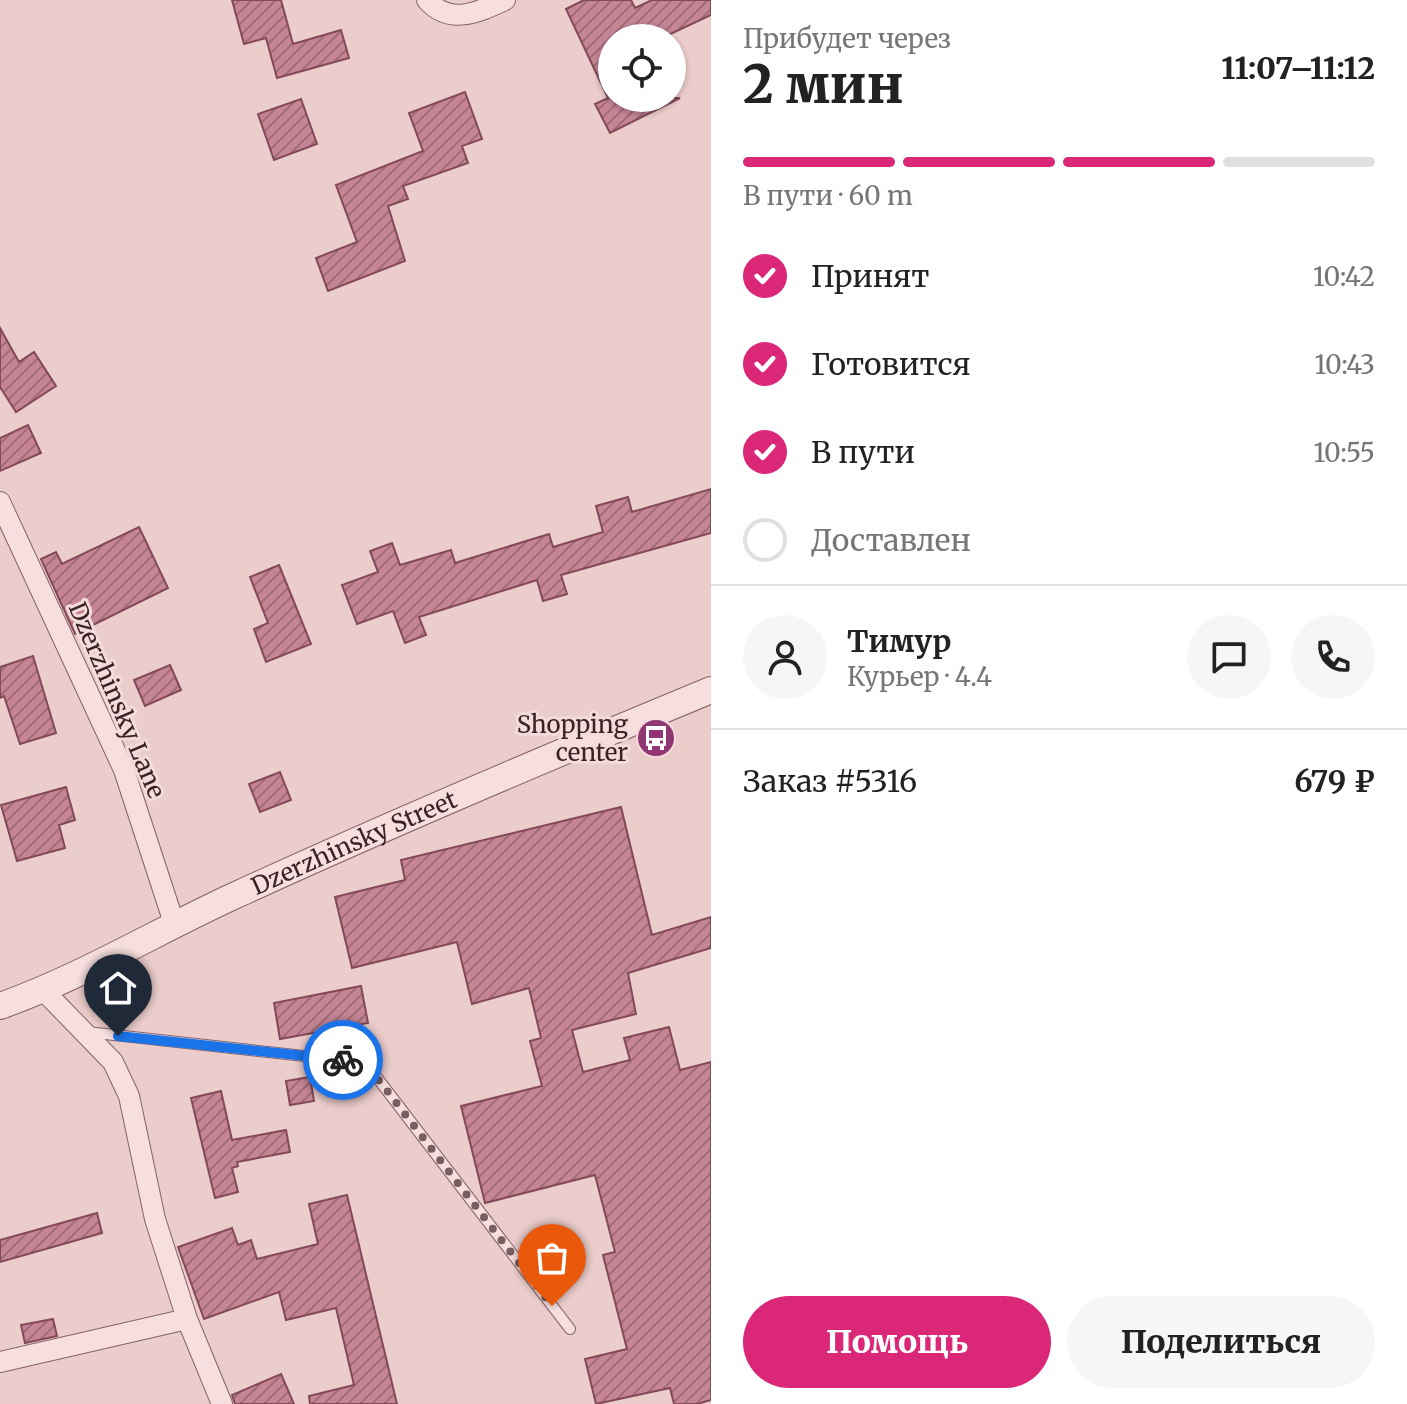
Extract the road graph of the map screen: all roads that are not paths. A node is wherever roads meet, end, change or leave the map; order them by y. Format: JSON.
{"nodes":[{"id":1,"x":427,"y":0,"type":"edge"},
{"id":2,"x":505,"y":0,"type":"edge"},
{"id":3,"x":0,"y":502,"type":"edge"},
{"id":4,"x":711,"y":690,"type":"edge"},
{"id":5,"x":174,"y":923,"type":"junction"},
{"id":6,"x":43,"y":990,"type":"junction"},
{"id":7,"x":0,"y":1006,"type":"edge"},
{"id":8,"x":87,"y":1032,"type":"junction"},
{"id":9,"x":187,"y":1319,"type":"junction"},
{"id":10,"x":570,"y":1329,"type":"dead end"},
{"id":11,"x":0,"y":1362,"type":"edge"},
{"id":12,"x":222,"y":1404,"type":"edge"}],
"edges":[{"from":1,"to":2,"type":"street"},
{"from":3,"to":5,"type":"street","name":"Dzerzhinsky Lane"},
{"from":4,"to":5,"type":"street","name":"Dzerzhinsky Street"},
{"from":5,"to":6,"type":"street","name":"Dzerzhinsky Street"},
{"from":6,"to":7,"type":"street","name":"Dzerzhinsky Street"},
{"from":6,"to":8,"type":"street"},
{"from":8,"to":9,"type":"street"},
{"from":8,"to":10,"type":"lane"},
{"from":9,"to":11,"type":"street"},
{"from":9,"to":12,"type":"street"}]}
